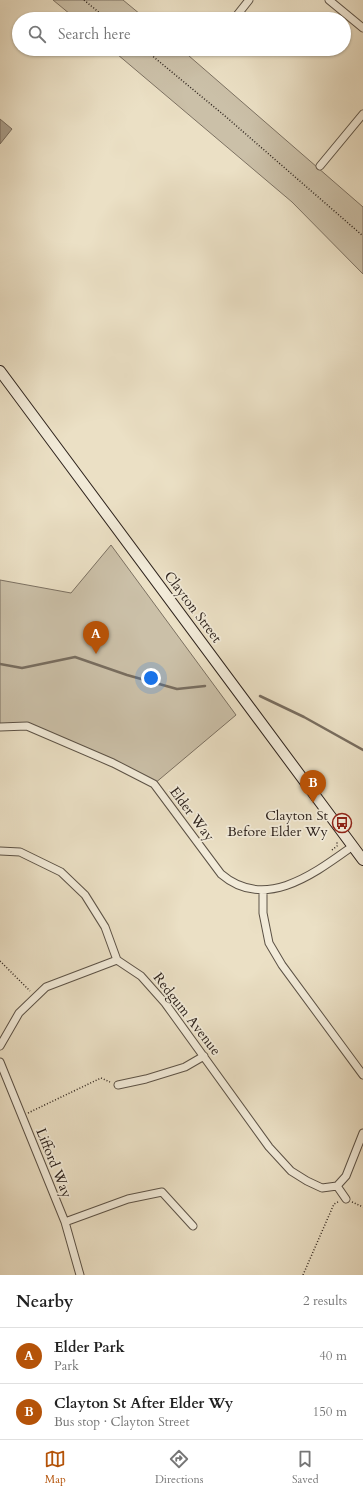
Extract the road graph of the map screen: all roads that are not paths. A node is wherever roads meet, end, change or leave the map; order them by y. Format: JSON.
{"nodes":[{"id":1,"x":249,"y":0,"type":"edge"},
{"id":2,"x":329,"y":0,"type":"edge"},
{"id":3,"x":240,"y":12,"type":"edge"},
{"id":4,"x":344,"y":12,"type":"edge"},
{"id":5,"x":351,"y":18,"type":"edge"},
{"id":6,"x":363,"y":28,"type":"edge"},
{"id":7,"x":363,"y":114,"type":"edge"},
{"id":8,"x":320,"y":166,"type":"dead end"},
{"id":9,"x":0,"y":371,"type":"edge"},
{"id":10,"x":0,"y":727,"type":"edge"},
{"id":11,"x":353,"y":846,"type":"junction"},
{"id":12,"x":0,"y":851,"type":"edge"},
{"id":13,"x":363,"y":860,"type":"edge"},
{"id":14,"x":263,"y":891,"type":"junction"},
{"id":15,"x":117,"y":960,"type":"junction"},
{"id":16,"x":0,"y":1046,"type":"edge"},
{"id":17,"x":204,"y":1056,"type":"junction"},
{"id":18,"x":0,"y":1062,"type":"edge"},
{"id":19,"x":363,"y":1075,"type":"edge"},
{"id":20,"x":118,"y":1085,"type":"road end"},
{"id":21,"x":363,"y":1134,"type":"edge"},
{"id":22,"x":337,"y":1186,"type":"junction"},
{"id":23,"x":346,"y":1199,"type":"road end"},
{"id":24,"x":65,"y":1222,"type":"junction"},
{"id":25,"x":193,"y":1226,"type":"dead end"},
{"id":26,"x":80,"y":1275,"type":"edge"}],
"edges":[{"from":1,"to":3,"type":"street"},
{"from":2,"to":4,"type":"street"},
{"from":5,"to":6,"type":"street"},
{"from":7,"to":8,"type":"street"},
{"from":9,"to":11,"type":"main road","name":"Clayton Street"},
{"from":10,"to":14,"type":"street","name":"Elder Way"},
{"from":11,"to":13,"type":"main road","name":"Clayton Street"},
{"from":11,"to":14,"type":"street","name":"Elder Way"},
{"from":12,"to":15,"type":"street"},
{"from":14,"to":19,"type":"street"},
{"from":15,"to":16,"type":"street"},
{"from":15,"to":17,"type":"street","name":"Redgum Avenue"},
{"from":17,"to":20,"type":"street"},
{"from":17,"to":22,"type":"street","name":"Redgum Avenue"},
{"from":18,"to":24,"type":"street","name":"Lifford Way"},
{"from":21,"to":22,"type":"street"},
{"from":22,"to":23,"type":"street"},
{"from":24,"to":25,"type":"street"},
{"from":24,"to":26,"type":"street","name":"Lifford Way"}]}
